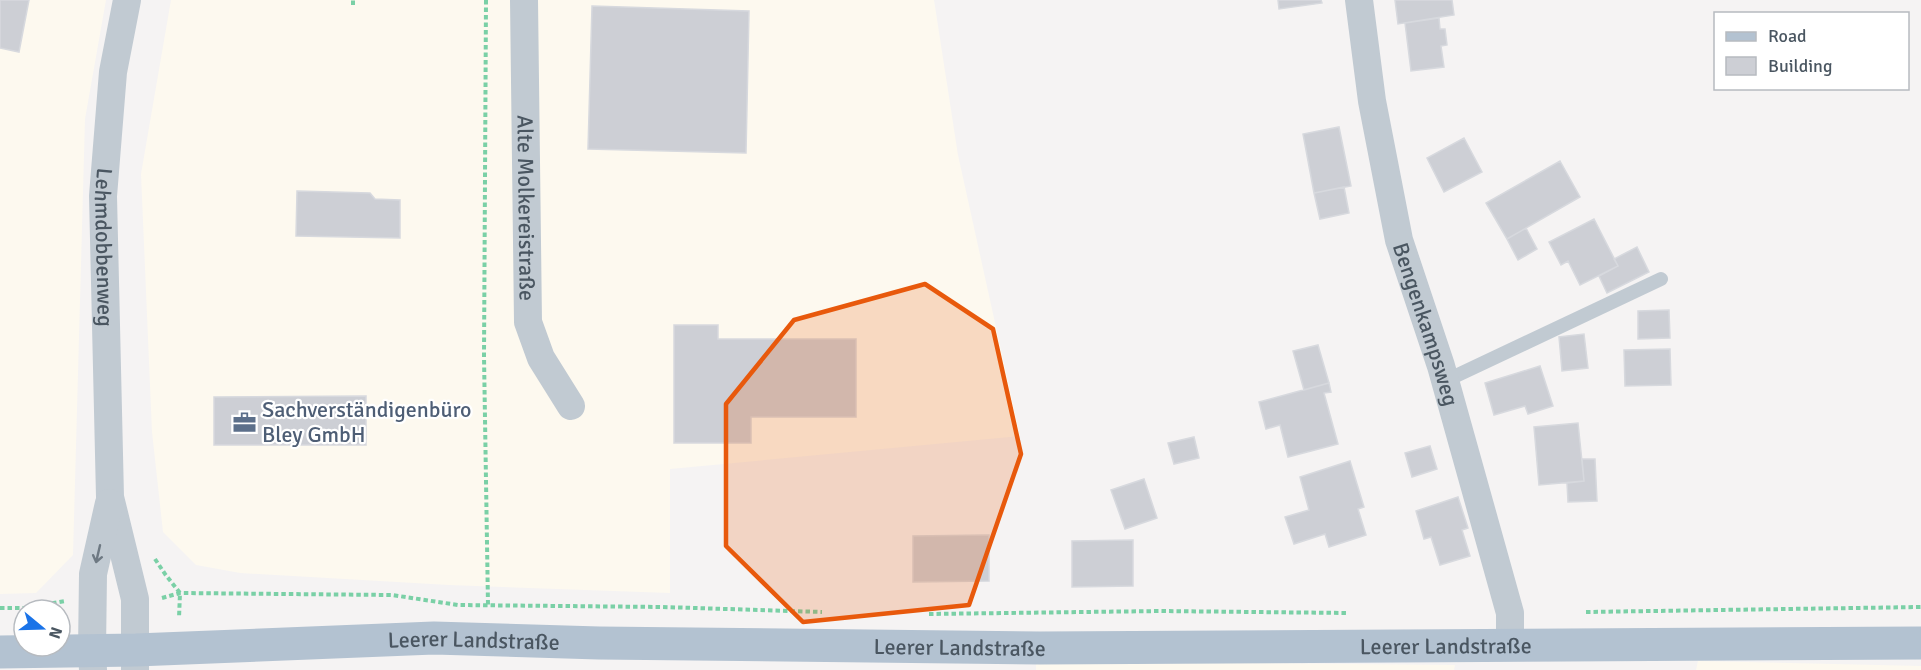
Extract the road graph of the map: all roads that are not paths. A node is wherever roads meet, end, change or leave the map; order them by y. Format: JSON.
{"nodes":[{"id":1,"x":127,"y":0,"type":"edge"},
{"id":2,"x":524,"y":0,"type":"edge"},
{"id":3,"x":1359,"y":0,"type":"edge"},
{"id":4,"x":1661,"y":279,"type":"dead end"},
{"id":5,"x":1445,"y":381,"type":"junction"},
{"id":6,"x":571,"y":406,"type":"dead end"},
{"id":7,"x":110,"y":497,"type":"junction"},
{"id":8,"x":1921,"y":643,"type":"edge"},
{"id":9,"x":1510,"y":645,"type":"junction"},
{"id":10,"x":0,"y":652,"type":"edge"},
{"id":11,"x":136,"y":660,"type":"edge"},
{"id":12,"x":92,"y":661,"type":"edge"}],
"edges":[{"from":1,"to":7,"type":"street","name":"Lehmdobbenweg"},
{"from":2,"to":6,"type":"street","name":"Alte Molkereistraße"},
{"from":3,"to":5,"type":"street","name":"Bengenkampsweg"},
{"from":4,"to":5,"type":"lane"},
{"from":5,"to":9,"type":"street","name":"Bengenkampsweg"},
{"from":7,"to":11,"type":"street","name":"Lehmdobbenweg"},
{"from":7,"to":12,"type":"street","name":"Lehmdobbenweg","one_way":true},
{"from":8,"to":9,"type":"main road","name":"Leerer Landstraße"},
{"from":9,"to":11,"type":"main road","name":"Leerer Landstraße"},
{"from":10,"to":12,"type":"main road","name":"Leerer Landstraße"},
{"from":11,"to":12,"type":"main road","name":"Leerer Landstraße"}]}
